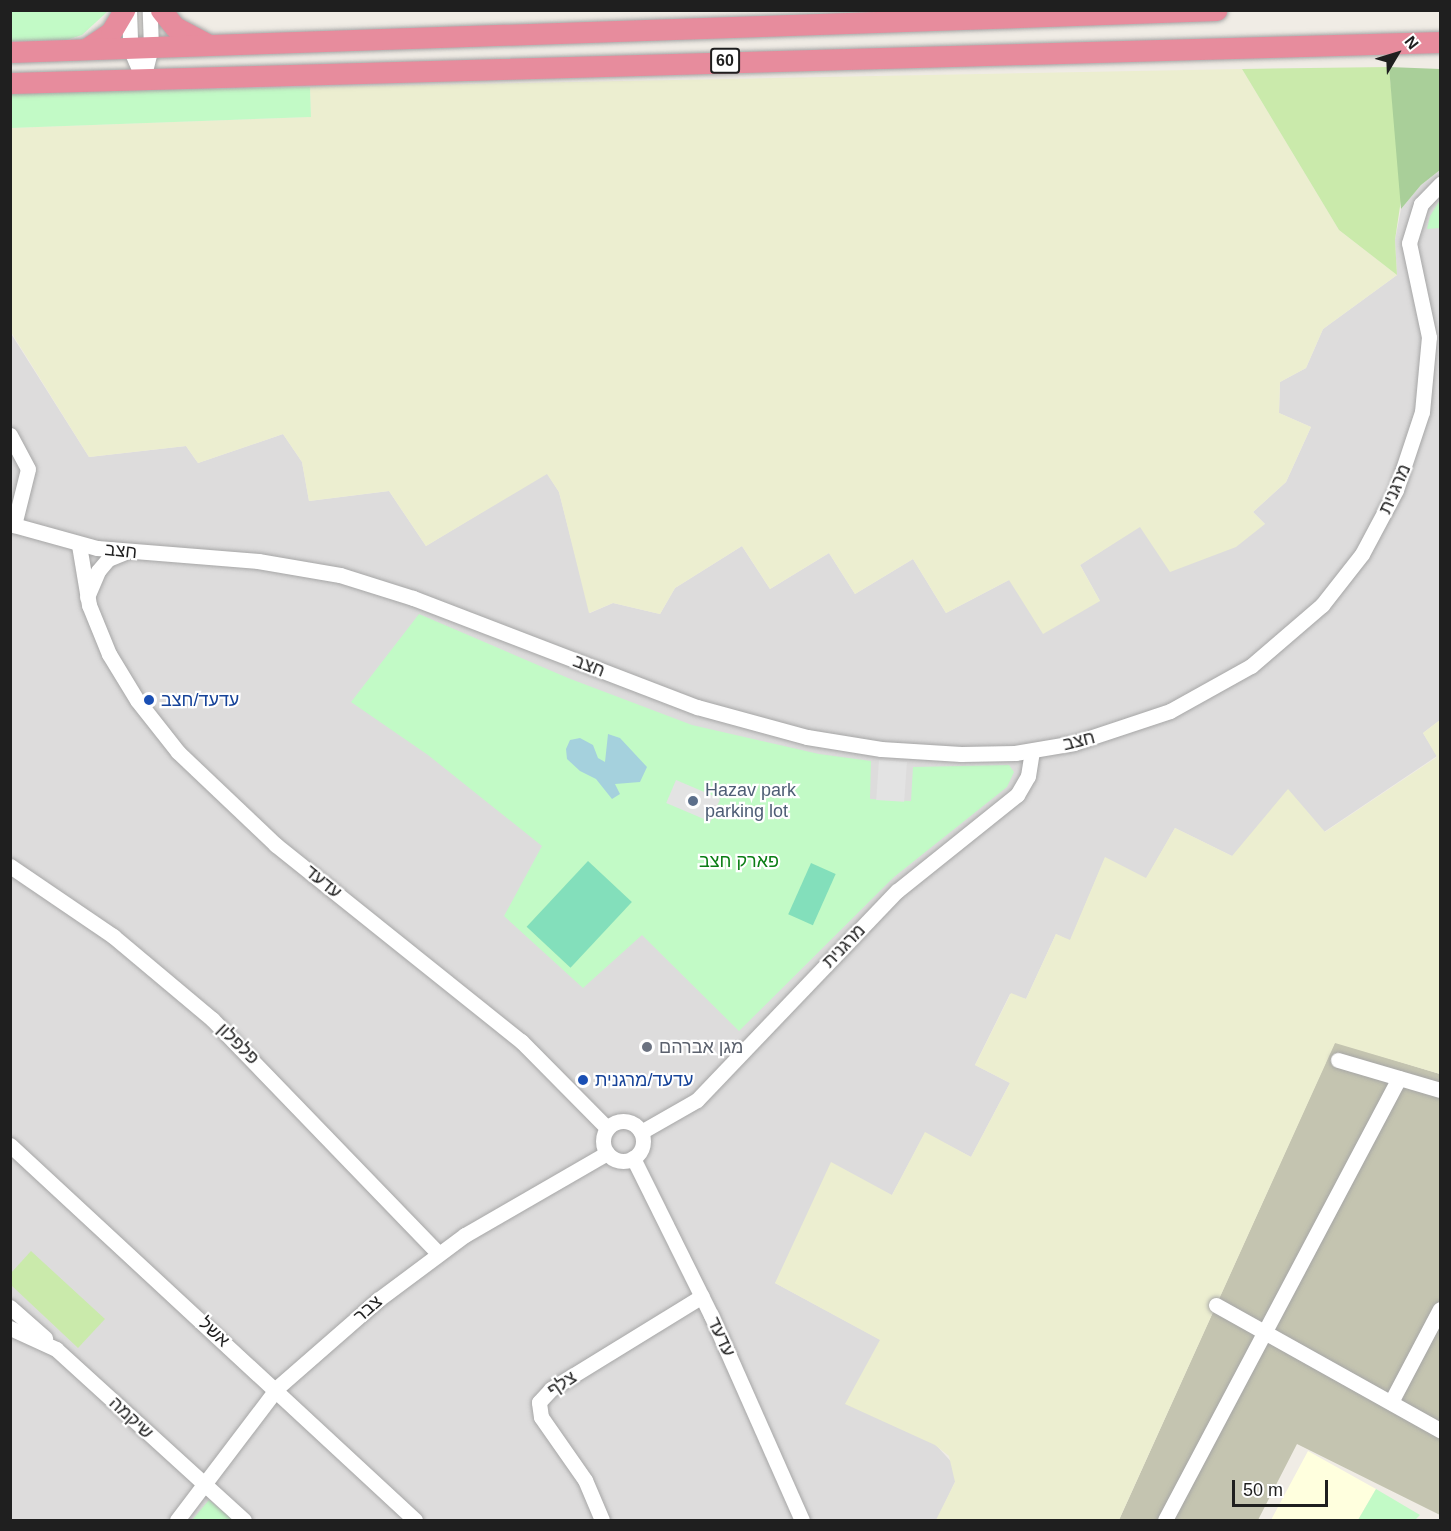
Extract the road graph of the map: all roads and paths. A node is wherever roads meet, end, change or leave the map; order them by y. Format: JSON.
{"nodes":[{"id":1,"x":124,"y":10,"type":"edge"},
{"id":2,"x":129,"y":10,"type":"edge"},
{"id":3,"x":150,"y":10,"type":"edge"},
{"id":4,"x":161,"y":10,"type":"edge"},
{"id":5,"x":1216,"y":10,"type":"edge"},
{"id":6,"x":1440,"y":42,"type":"edge"},
{"id":7,"x":210,"y":45,"type":"junction"},
{"id":8,"x":140,"y":48,"type":"junction"},
{"id":9,"x":86,"y":50,"type":"junction"},
{"id":10,"x":10,"y":52,"type":"edge"},
{"id":11,"x":143,"y":79,"type":"junction"},
{"id":12,"x":10,"y":83,"type":"edge"},
{"id":13,"x":1440,"y":184,"type":"edge"},
{"id":14,"x":10,"y":435,"type":"edge"},
{"id":15,"x":18,"y":460,"type":"edge"},
{"id":16,"x":12,"y":525,"type":"edge"},
{"id":17,"x":79,"y":545,"type":"junction"},
{"id":18,"x":125,"y":552,"type":"junction"},
{"id":19,"x":87,"y":597,"type":"junction"},
{"id":20,"x":1170,"y":711,"type":"joint"},
{"id":21,"x":1032,"y":751,"type":"junction"},
{"id":22,"x":10,"y":866,"type":"edge"},
{"id":23,"x":1338,"y":1060,"type":"dead end"},
{"id":24,"x":1399,"y":1078,"type":"junction"},
{"id":25,"x":1440,"y":1090,"type":"edge"},
{"id":26,"x":607,"y":1128,"type":"junction"},
{"id":27,"x":641,"y":1132,"type":"junction"},
{"id":28,"x":10,"y":1145,"type":"edge"},
{"id":29,"x":607,"y":1153,"type":"junction"},
{"id":30,"x":633,"y":1158,"type":"junction"},
{"id":31,"x":438,"y":1253,"type":"junction"},
{"id":32,"x":702,"y":1296,"type":"junction"},
{"id":33,"x":1216,"y":1305,"type":"dead end"},
{"id":34,"x":10,"y":1307,"type":"edge"},
{"id":35,"x":1440,"y":1309,"type":"edge"},
{"id":36,"x":10,"y":1328,"type":"edge"},
{"id":37,"x":1265,"y":1333,"type":"junction"},
{"id":38,"x":56,"y":1349,"type":"junction"},
{"id":39,"x":276,"y":1390,"type":"junction"},
{"id":40,"x":1391,"y":1402,"type":"junction"},
{"id":41,"x":1440,"y":1430,"type":"edge"},
{"id":42,"x":204,"y":1485,"type":"junction"},
{"id":43,"x":177,"y":1521,"type":"edge"},
{"id":44,"x":244,"y":1521,"type":"edge"},
{"id":45,"x":415,"y":1521,"type":"edge"},
{"id":46,"x":602,"y":1521,"type":"edge"},
{"id":47,"x":802,"y":1521,"type":"edge"},
{"id":48,"x":1165,"y":1521,"type":"edge"}],
"edges":[{"from":1,"to":9,"type":"highway"},
{"from":2,"to":8,"type":"street"},
{"from":3,"to":8,"type":"street"},
{"from":4,"to":7,"type":"highway"},
{"from":5,"to":7,"type":"highway","number":"60"},
{"from":6,"to":11,"type":"highway","number":"60"},
{"from":7,"to":8,"type":"highway","number":"60"},
{"from":8,"to":9,"type":"highway","number":"60"},
{"from":8,"to":11,"type":"street"},
{"from":9,"to":10,"type":"highway","number":"60"},
{"from":11,"to":12,"type":"highway","number":"60"},
{"from":13,"to":20,"type":"street","name":"מרגנית"},
{"from":14,"to":15,"type":"street"},
{"from":15,"to":16,"type":"street"},
{"from":16,"to":17,"type":"street","name":"חצב"},
{"from":17,"to":18,"type":"street","name":"חצב"},
{"from":17,"to":19,"type":"street","name":"עדעד"},
{"from":18,"to":19,"type":"street"},
{"from":18,"to":21,"type":"street","name":"חצב"},
{"from":19,"to":26,"type":"street","name":"עדעד"},
{"from":20,"to":21,"type":"street","name":"חצב"},
{"from":21,"to":27,"type":"street","name":"מרגנית"},
{"from":22,"to":31,"type":"street","name":"פלפלון"},
{"from":23,"to":24,"type":"street"},
{"from":24,"to":25,"type":"street"},
{"from":24,"to":37,"type":"street"},
{"from":26,"to":27,"type":"street"},
{"from":26,"to":29,"type":"street"},
{"from":27,"to":30,"type":"street"},
{"from":28,"to":39,"type":"street","name":"אשל"},
{"from":29,"to":30,"type":"street"},
{"from":29,"to":31,"type":"street","name":"צבר"},
{"from":30,"to":32,"type":"street","name":"עדעד"},
{"from":31,"to":39,"type":"street","name":"צבר"},
{"from":32,"to":46,"type":"street","name":"צלף"},
{"from":32,"to":47,"type":"street","name":"עדעד"},
{"from":33,"to":37,"type":"street"},
{"from":34,"to":38,"type":"street"},
{"from":35,"to":40,"type":"street"},
{"from":36,"to":38,"type":"street","name":"שיקמה"},
{"from":37,"to":40,"type":"street"},
{"from":37,"to":48,"type":"street"},
{"from":38,"to":42,"type":"street","name":"שיקמה"},
{"from":39,"to":42,"type":"street","name":"צבר"},
{"from":39,"to":45,"type":"street","name":"אשל"},
{"from":40,"to":41,"type":"street"},
{"from":42,"to":43,"type":"street","name":"צבר"},
{"from":42,"to":44,"type":"street","name":"שיקמה"}]}
